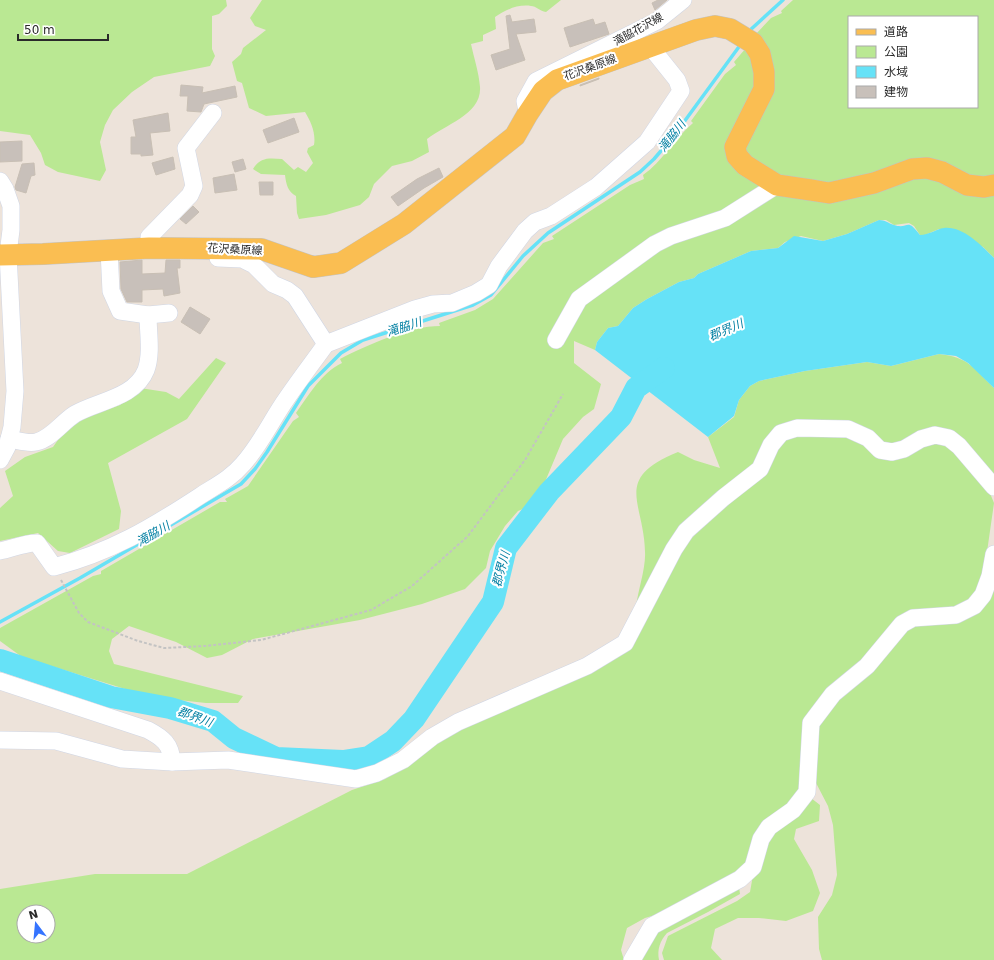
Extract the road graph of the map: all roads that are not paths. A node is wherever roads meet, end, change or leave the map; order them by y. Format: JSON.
{"nodes":[{"id":1,"x":683,"y":0,"type":"edge"},
{"id":2,"x":649,"y":46,"type":"junction"},
{"id":3,"x":213,"y":113,"type":"dead end"},
{"id":4,"x":527,"y":115,"type":"junction"},
{"id":5,"x":0,"y":181,"type":"edge"},
{"id":6,"x":777,"y":185,"type":"junction"},
{"id":7,"x":994,"y":185,"type":"edge"},
{"id":8,"x":149,"y":248,"type":"junction"},
{"id":9,"x":189,"y":248,"type":"junction"},
{"id":10,"x":109,"y":250,"type":"junction"},
{"id":11,"x":4,"y":254,"type":"edge"},
{"id":12,"x":169,"y":313,"type":"dead end"},
{"id":13,"x":148,"y":315,"type":"junction"},
{"id":14,"x":556,"y":340,"type":"dead end"},
{"id":15,"x":326,"y":344,"type":"junction"},
{"id":16,"x":9,"y":438,"type":"junction"},
{"id":17,"x":0,"y":460,"type":"edge"},
{"id":18,"x":994,"y":487,"type":"edge"},
{"id":19,"x":0,"y":550,"type":"edge"},
{"id":20,"x":994,"y":554,"type":"edge"},
{"id":21,"x":0,"y":681,"type":"edge"},
{"id":22,"x":0,"y":740,"type":"edge"},
{"id":23,"x":172,"y":762,"type":"junction"},
{"id":24,"x":632,"y":960,"type":"edge"}],
"edges":[{"from":1,"to":4,"type":"street","name":"滝脇花沢線"},
{"from":2,"to":4,"type":"main road","name":"花沢桑原線"},
{"from":2,"to":6,"type":"main road","name":"花沢桑原線"},
{"from":2,"to":15,"type":"street"},
{"from":3,"to":8,"type":"street"},
{"from":4,"to":9,"type":"main road","name":"花沢桑原線"},
{"from":5,"to":11,"type":"street"},
{"from":6,"to":7,"type":"main road","name":"花沢桑原線"},
{"from":6,"to":14,"type":"street"},
{"from":8,"to":9,"type":"main road","name":"花沢桑原線"},
{"from":8,"to":10,"type":"main road","name":"花沢桑原線"},
{"from":9,"to":15,"type":"street"},
{"from":10,"to":11,"type":"main road","name":"花沢桑原線"},
{"from":10,"to":13,"type":"street"},
{"from":11,"to":16,"type":"street"},
{"from":12,"to":13,"type":"street"},
{"from":13,"to":16,"type":"street"},
{"from":15,"to":19,"type":"street"},
{"from":16,"to":17,"type":"street"},
{"from":18,"to":23,"type":"street"},
{"from":20,"to":24,"type":"street"},
{"from":21,"to":23,"type":"street"},
{"from":22,"to":23,"type":"street"}]}
